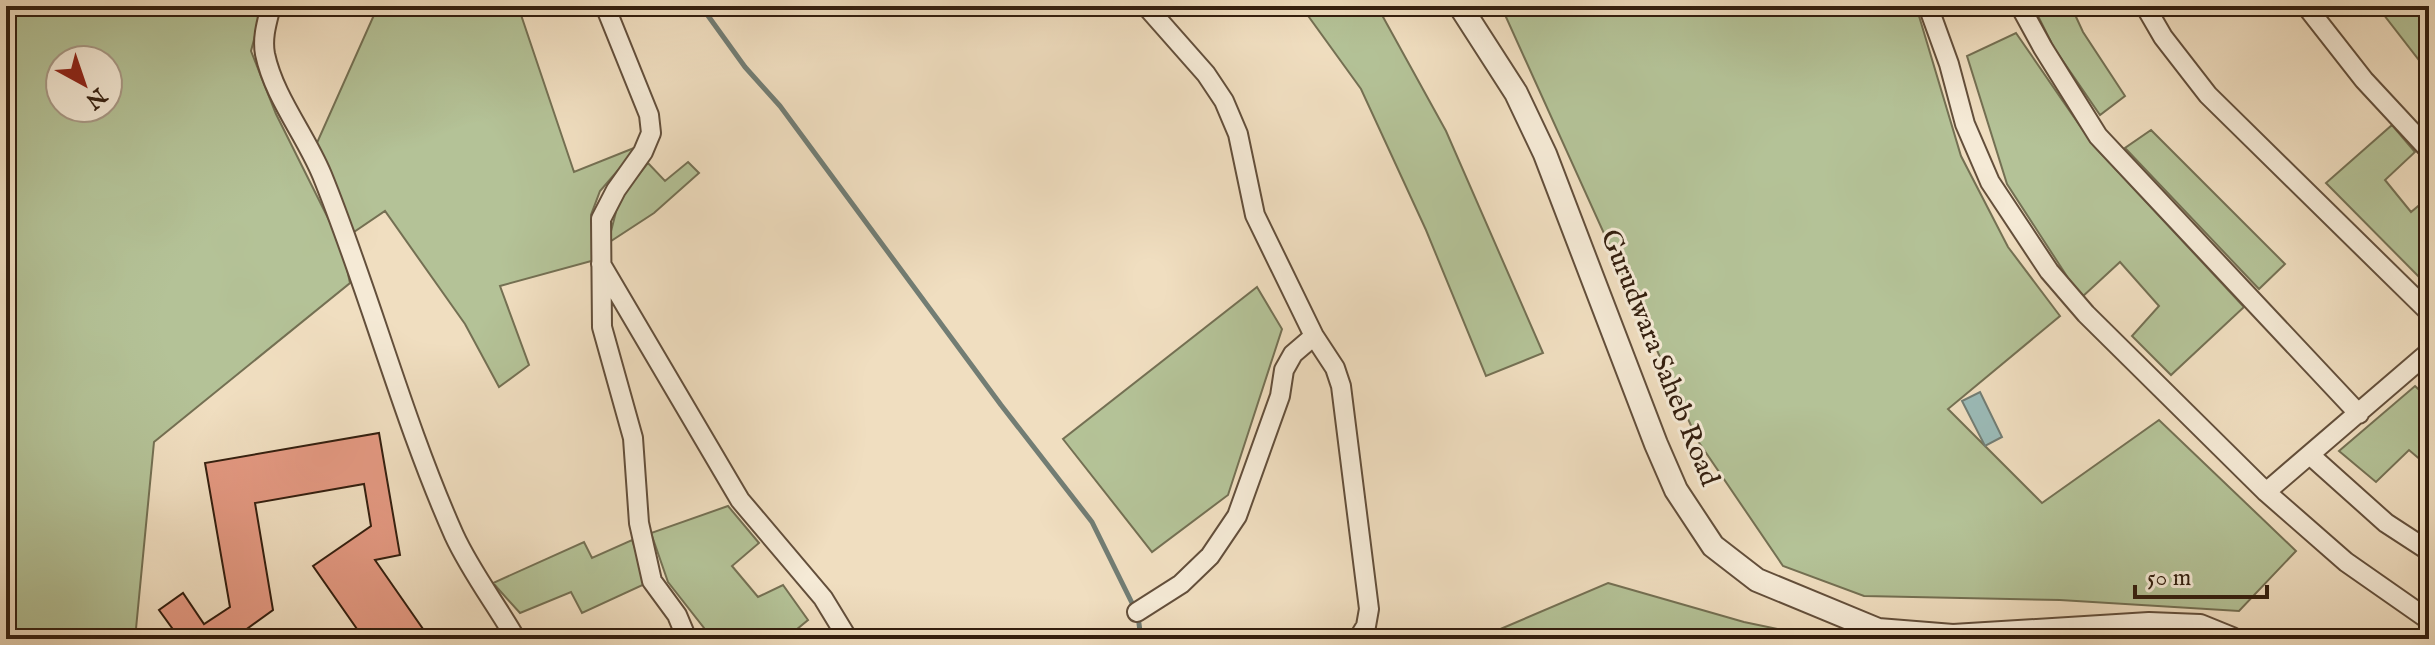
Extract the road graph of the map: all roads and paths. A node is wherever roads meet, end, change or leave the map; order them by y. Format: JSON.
{"nodes":[{"id":1,"x":271,"y":6,"type":"edge"},
{"id":2,"x":605,"y":6,"type":"edge"},
{"id":3,"x":1146,"y":6,"type":"edge"},
{"id":4,"x":1460,"y":6,"type":"edge"},
{"id":5,"x":1928,"y":6,"type":"edge"},
{"id":6,"x":2020,"y":6,"type":"edge"},
{"id":7,"x":2145,"y":6,"type":"edge"},
{"id":8,"x":2306,"y":6,"type":"edge"},
{"id":9,"x":2429,"y":150,"type":"edge"},
{"id":10,"x":600,"y":262,"type":"junction"},
{"id":11,"x":2429,"y":312,"type":"edge"},
{"id":12,"x":1314,"y":336,"type":"junction"},
{"id":13,"x":2429,"y":352,"type":"edge"},
{"id":14,"x":2359,"y":414,"type":"junction"},
{"id":15,"x":2310,"y":455,"type":"junction"},
{"id":16,"x":2266,"y":492,"type":"junction"},
{"id":17,"x":2429,"y":551,"type":"edge"},
{"id":18,"x":1137,"y":612,"type":"dead end"},
{"id":19,"x":2429,"y":620,"type":"edge"},
{"id":20,"x":516,"y":639,"type":"edge"},
{"id":21,"x":687,"y":639,"type":"edge"},
{"id":22,"x":848,"y":639,"type":"edge"},
{"id":23,"x":1358,"y":639,"type":"edge"},
{"id":24,"x":2232,"y":639,"type":"edge"}],
"edges":[{"from":1,"to":20,"type":"street"},
{"from":2,"to":10,"type":"street"},
{"from":3,"to":12,"type":"street"},
{"from":4,"to":24,"type":"street","name":"Gurudwara Saheb Road"},
{"from":5,"to":16,"type":"street"},
{"from":6,"to":14,"type":"street"},
{"from":7,"to":11,"type":"street"},
{"from":8,"to":9,"type":"street"},
{"from":10,"to":21,"type":"street"},
{"from":10,"to":22,"type":"street"},
{"from":12,"to":18,"type":"street"},
{"from":12,"to":23,"type":"street"},
{"from":13,"to":14,"type":"street"},
{"from":14,"to":15,"type":"street"},
{"from":15,"to":16,"type":"street"},
{"from":15,"to":17,"type":"street"},
{"from":16,"to":19,"type":"street"}]}
